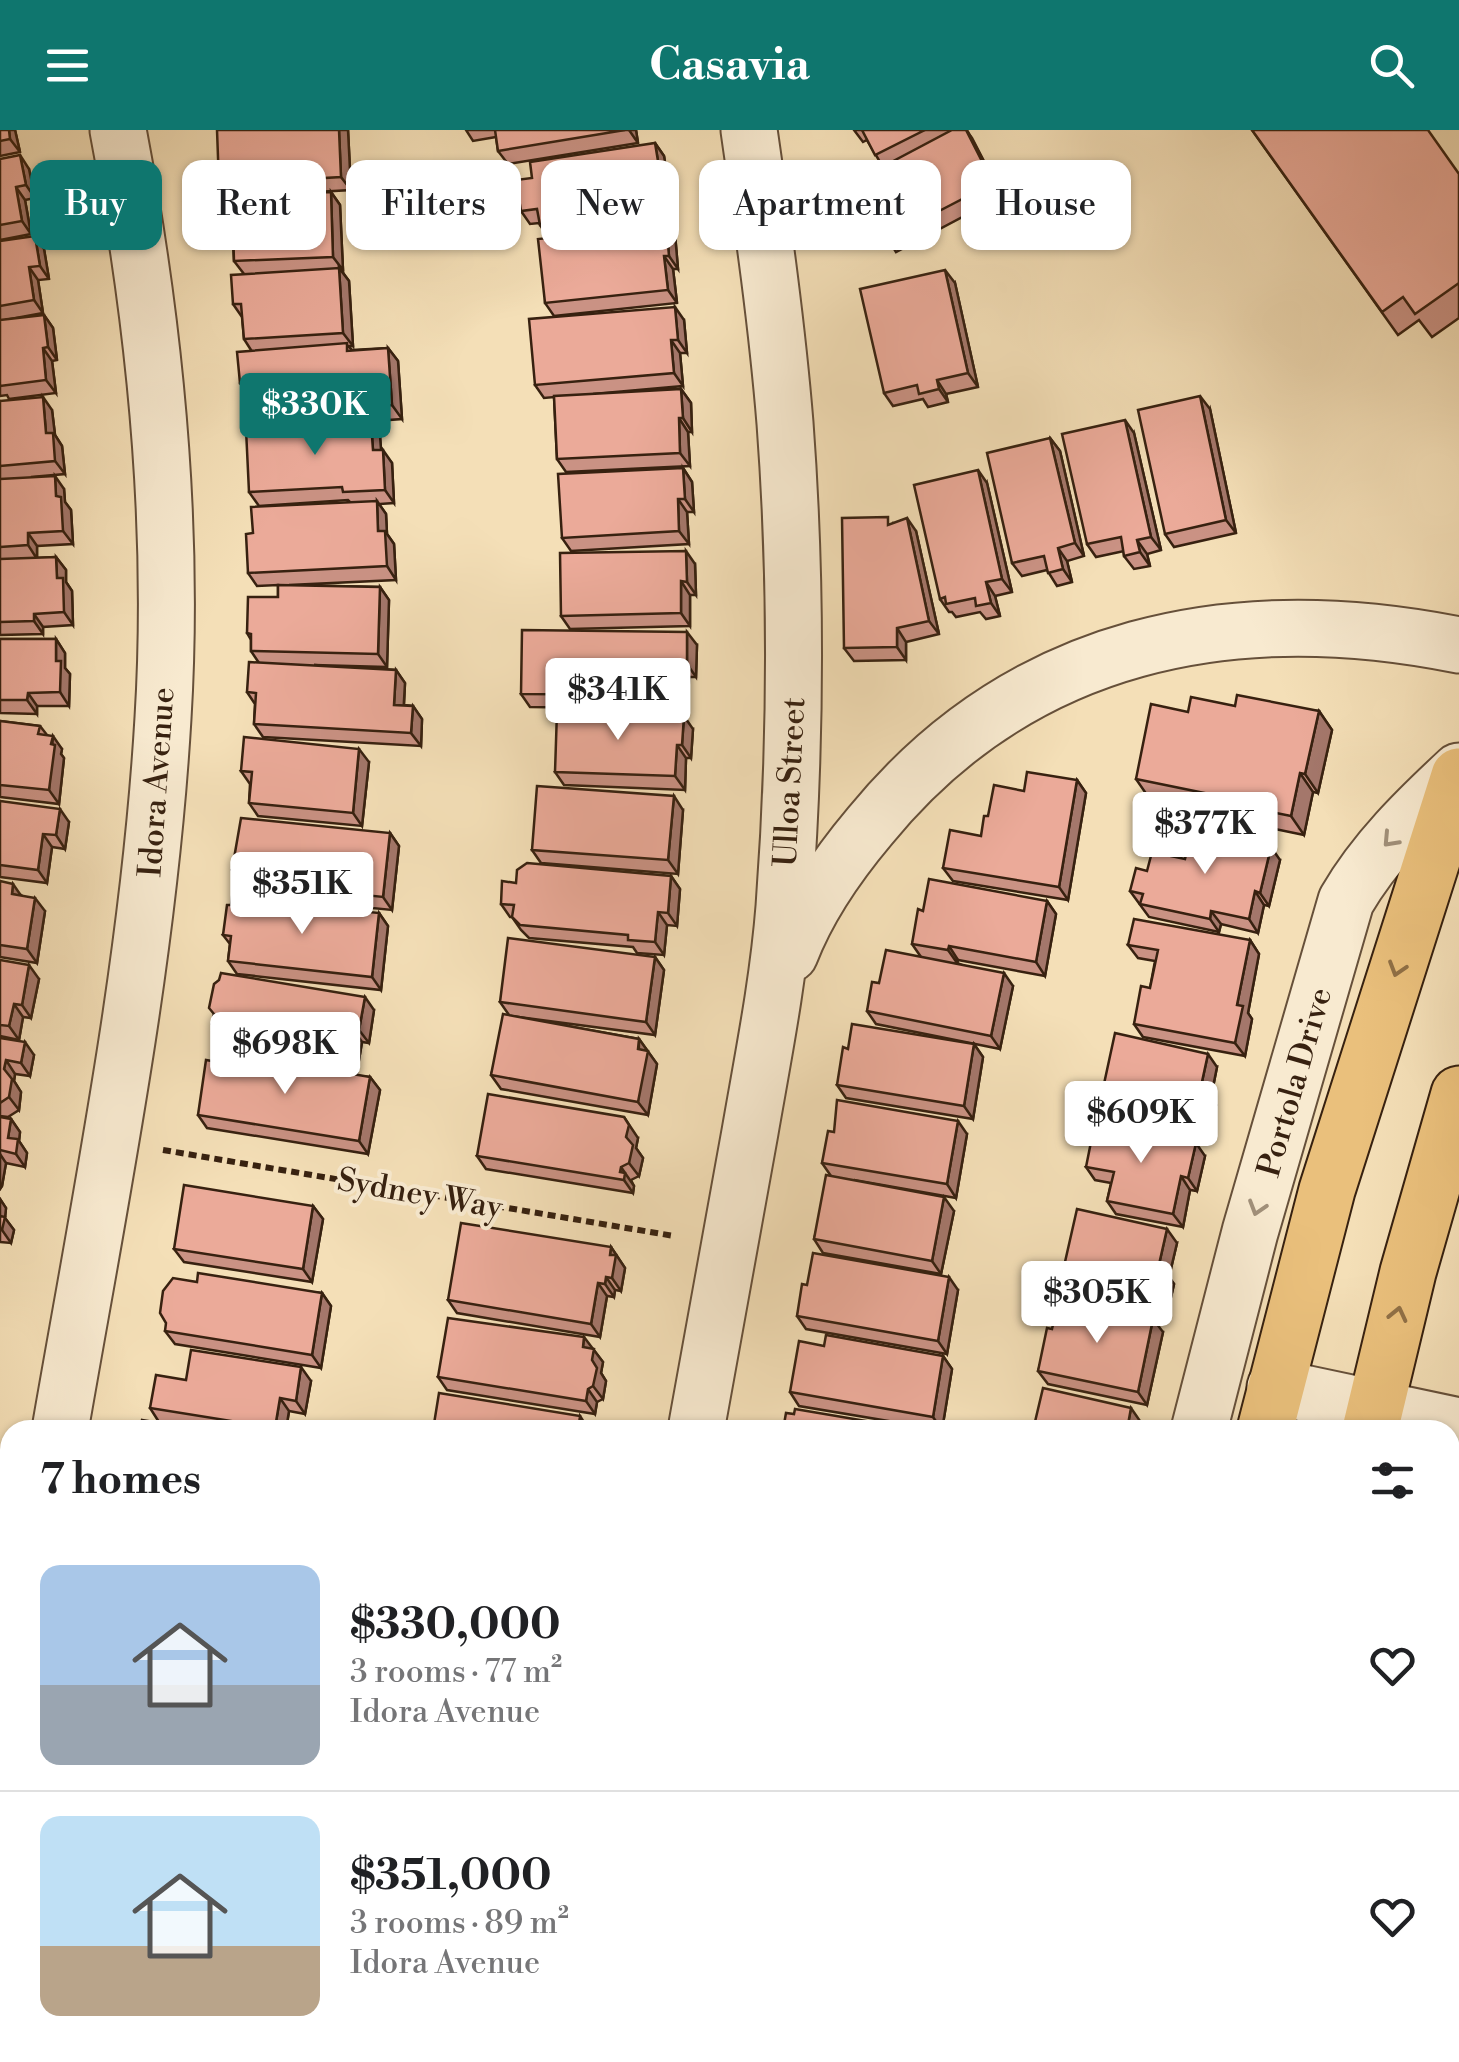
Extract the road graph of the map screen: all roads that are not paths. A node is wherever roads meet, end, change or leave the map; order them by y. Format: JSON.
{"nodes":[{"id":1,"x":118,"y":130,"type":"edge"},
{"id":2,"x":749,"y":130,"type":"edge"},
{"id":3,"x":1459,"y":645,"type":"edge"},
{"id":4,"x":1459,"y":774,"type":"edge"},
{"id":5,"x":772,"y":1009,"type":"junction"},
{"id":6,"x":1459,"y":1094,"type":"edge"},
{"id":7,"x":1270,"y":1409,"type":"edge"},
{"id":8,"x":1373,"y":1419,"type":"edge"},
{"id":9,"x":62,"y":1420,"type":"edge"},
{"id":10,"x":698,"y":1420,"type":"edge"},
{"id":11,"x":1202,"y":1420,"type":"edge"}],
"edges":[{"from":1,"to":9,"type":"street","name":"Idora Avenue"},
{"from":2,"to":5,"type":"street","name":"Ulloa Street"},
{"from":3,"to":5,"type":"street"},
{"from":4,"to":7,"type":"main road","name":"Portola Drive","one_way":true},
{"from":4,"to":11,"type":"street","name":"Portola Drive","one_way":true},
{"from":5,"to":10,"type":"street","name":"Ulloa Street"},
{"from":8,"to":6,"type":"main road","one_way":true},
{"from":7,"to":8,"type":"street"}]}
